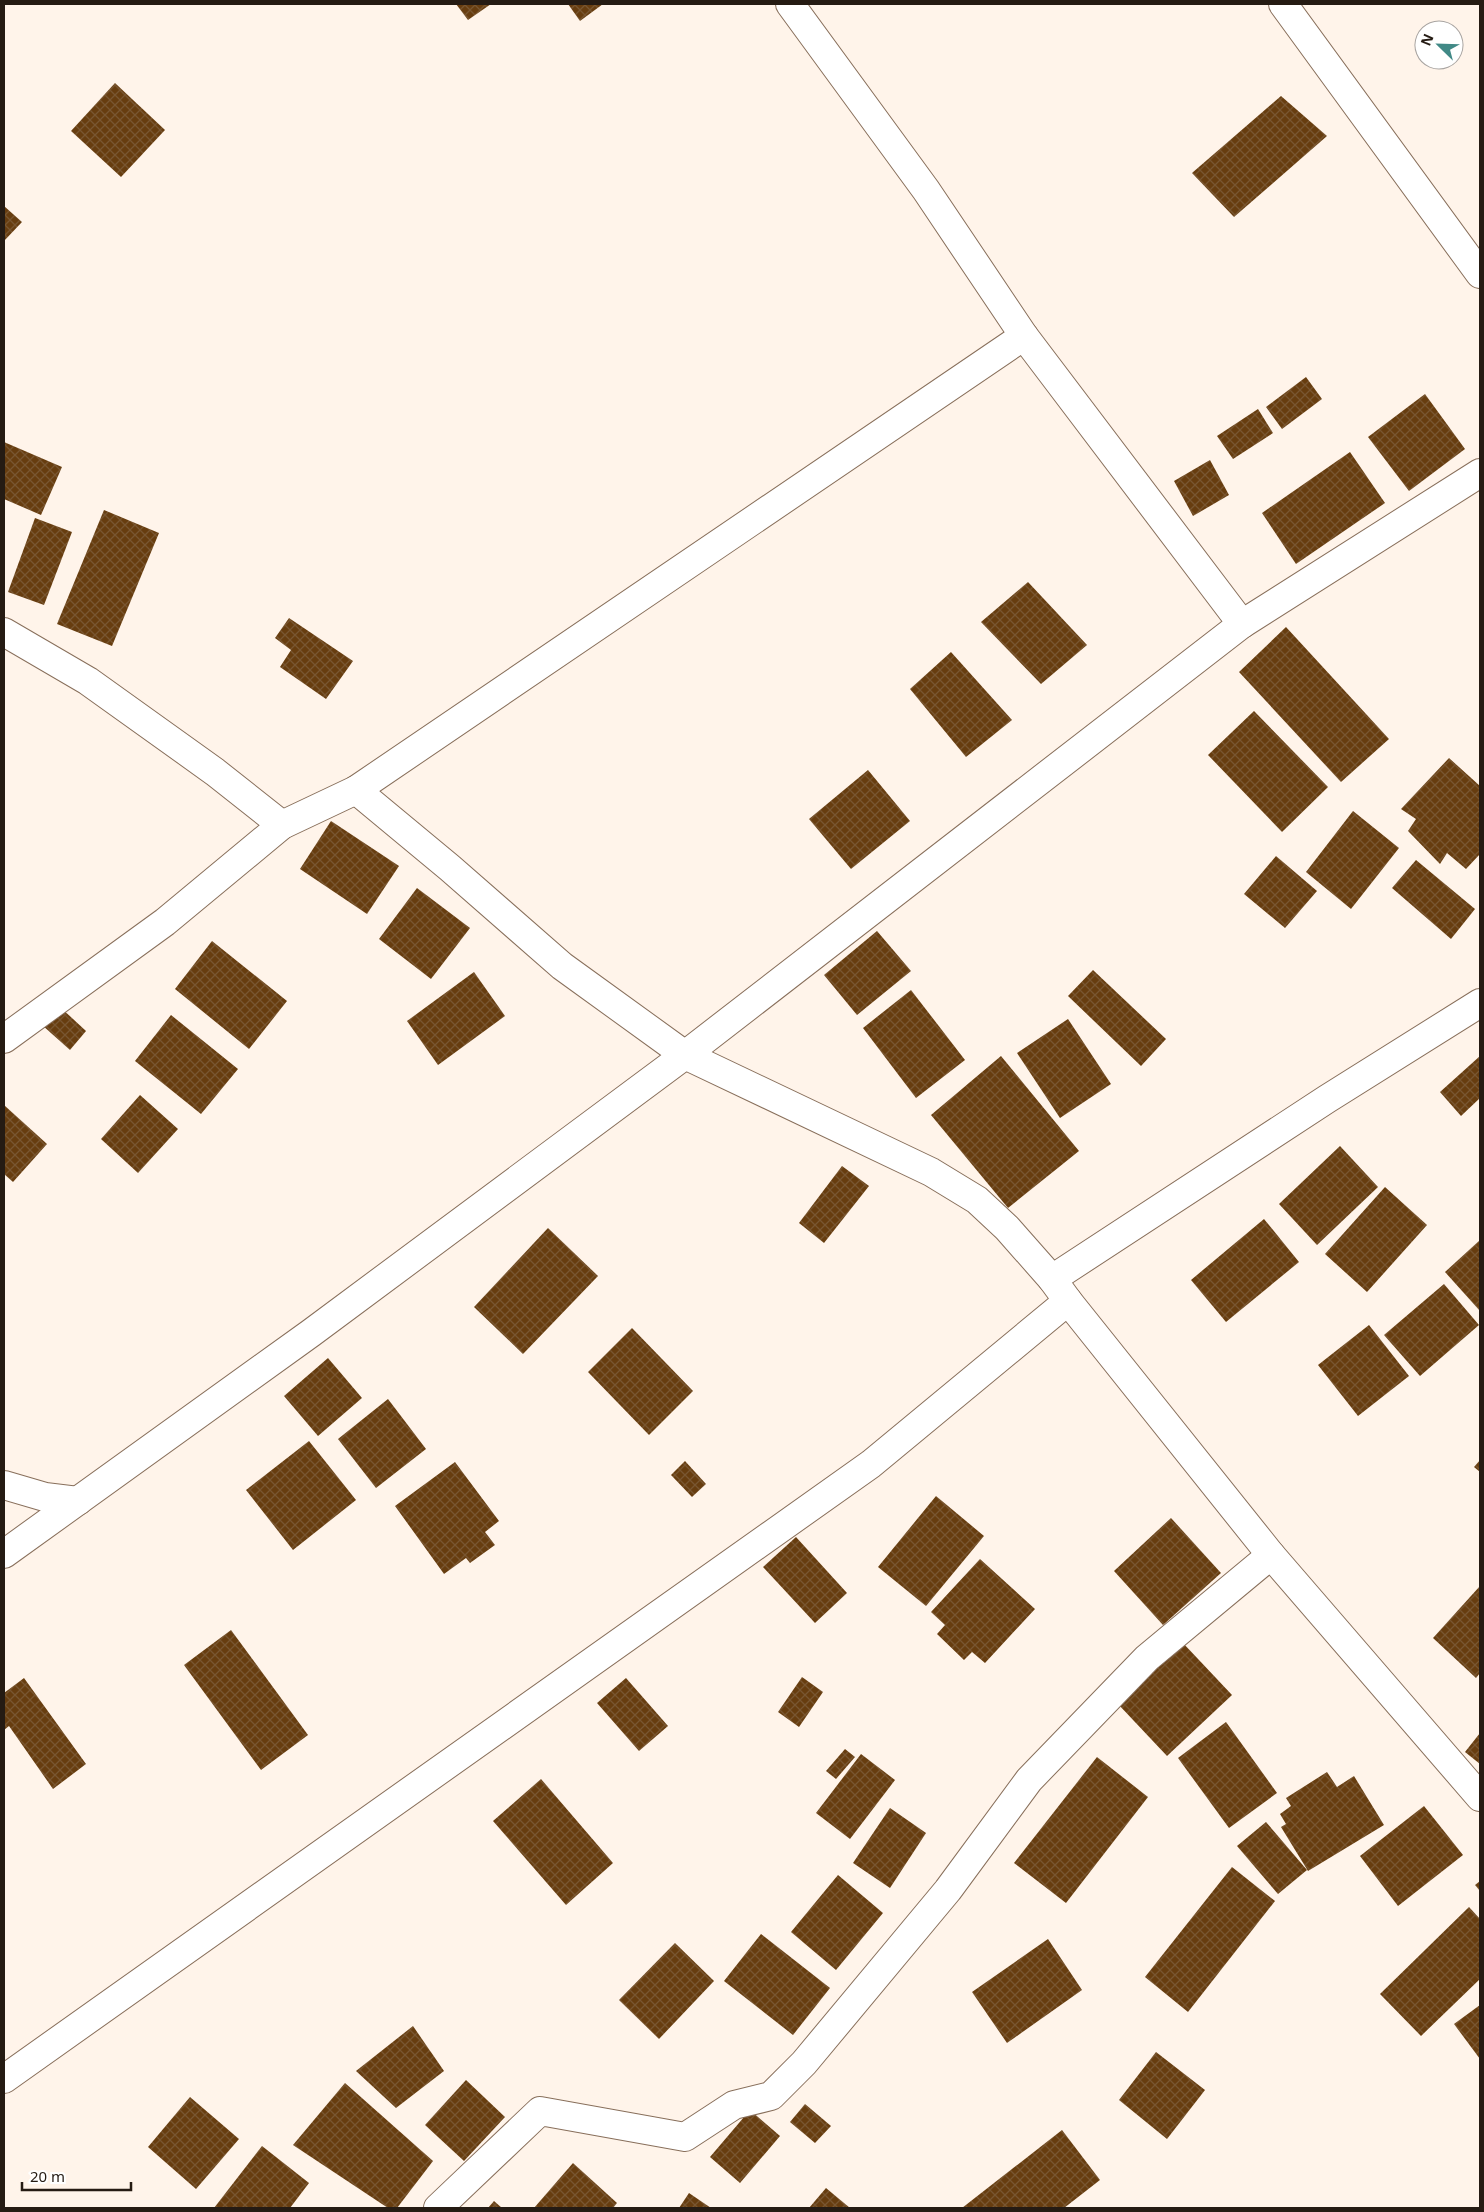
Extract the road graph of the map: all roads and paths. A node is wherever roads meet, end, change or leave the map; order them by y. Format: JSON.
{"nodes":[{"id":1,"x":790,"y":4,"type":"edge"},
{"id":2,"x":1283,"y":4,"type":"edge"},
{"id":3,"x":1480,"y":274,"type":"edge"},
{"id":4,"x":1024,"y":336,"type":"junction"},
{"id":5,"x":1480,"y":472,"type":"edge"},
{"id":6,"x":1242,"y":624,"type":"junction"},
{"id":7,"x":4,"y":632,"type":"edge"},
{"id":8,"x":356,"y":790,"type":"junction"},
{"id":9,"x":282,"y":825,"type":"junction"},
{"id":10,"x":1480,"y":1003,"type":"edge"},
{"id":11,"x":4,"y":1039,"type":"edge"},
{"id":12,"x":685,"y":1056,"type":"junction"},
{"id":13,"x":1052,"y":1278,"type":"junction"},
{"id":14,"x":1068,"y":1302,"type":"junction"},
{"id":15,"x":4,"y":1485,"type":"edge"},
{"id":16,"x":78,"y":1501,"type":"junction"},
{"id":17,"x":4,"y":1554,"type":"edge"},
{"id":18,"x":1271,"y":1555,"type":"junction"},
{"id":19,"x":1480,"y":1797,"type":"edge"},
{"id":20,"x":4,"y":2079,"type":"edge"},
{"id":21,"x":438,"y":2208,"type":"edge"}],
"edges":[{"from":1,"to":4,"type":"street"},
{"from":2,"to":3,"type":"street"},
{"from":4,"to":6,"type":"street"},
{"from":4,"to":8,"type":"street"},
{"from":5,"to":6,"type":"street"},
{"from":6,"to":12,"type":"street"},
{"from":7,"to":9,"type":"street"},
{"from":8,"to":9,"type":"street"},
{"from":8,"to":12,"type":"street"},
{"from":9,"to":11,"type":"street"},
{"from":10,"to":13,"type":"street"},
{"from":12,"to":13,"type":"street"},
{"from":12,"to":16,"type":"street"},
{"from":13,"to":14,"type":"street"},
{"from":14,"to":18,"type":"street"},
{"from":14,"to":20,"type":"street"},
{"from":15,"to":16,"type":"street"},
{"from":16,"to":17,"type":"street"},
{"from":18,"to":19,"type":"street"},
{"from":18,"to":21,"type":"street"}]}
